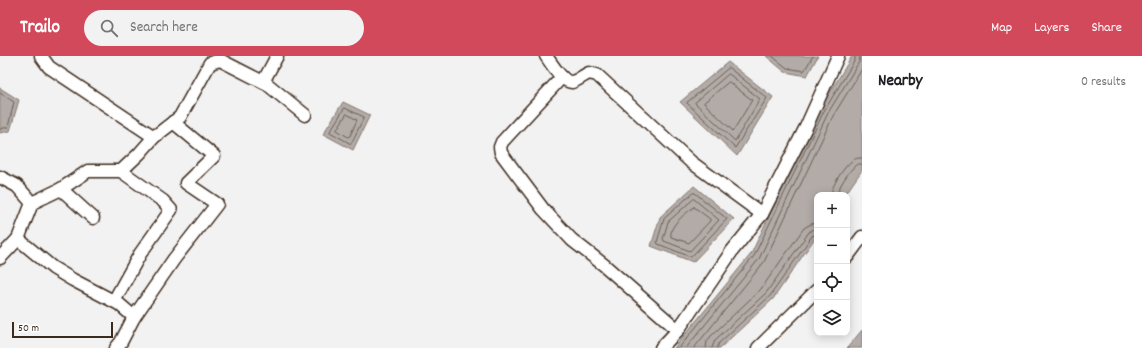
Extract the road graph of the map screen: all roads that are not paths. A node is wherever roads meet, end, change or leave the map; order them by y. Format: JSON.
{"nodes":[{"id":1,"x":41,"y":56,"type":"edge"},
{"id":2,"x":277,"y":56,"type":"edge"},
{"id":3,"x":546,"y":56,"type":"edge"},
{"id":4,"x":838,"y":56,"type":"edge"},
{"id":5,"x":207,"y":59,"type":"edge"},
{"id":6,"x":562,"y":77,"type":"junction"},
{"id":7,"x":263,"y":82,"type":"junction"},
{"id":8,"x":305,"y":116,"type":"dead end"},
{"id":9,"x":173,"y":122,"type":"junction"},
{"id":10,"x":154,"y":137,"type":"junction"},
{"id":11,"x":121,"y":171,"type":"junction"},
{"id":12,"x":0,"y":177,"type":"edge"},
{"id":13,"x":61,"y":189,"type":"junction"},
{"id":14,"x":32,"y":203,"type":"junction"},
{"id":15,"x":762,"y":214,"type":"junction"},
{"id":16,"x":93,"y":218,"type":"dead end"},
{"id":17,"x":862,"y":236,"type":"edge"},
{"id":18,"x":18,"y":239,"type":"junction"},
{"id":19,"x":850,"y":253,"type":"edge"},
{"id":20,"x":0,"y":258,"type":"edge"},
{"id":21,"x":814,"y":293,"type":"edge"},
{"id":22,"x":114,"y":301,"type":"junction"},
{"id":23,"x":134,"y":317,"type":"junction"},
{"id":24,"x":678,"y":330,"type":"junction"},
{"id":25,"x":116,"y":348,"type":"edge"},
{"id":26,"x":661,"y":348,"type":"edge"},
{"id":27,"x":758,"y":348,"type":"edge"}],
"edges":[{"from":1,"to":10,"type":"street"},
{"from":2,"to":7,"type":"street"},
{"from":3,"to":6,"type":"street"},
{"from":4,"to":15,"type":"street"},
{"from":5,"to":7,"type":"street"},
{"from":5,"to":9,"type":"street"},
{"from":6,"to":15,"type":"street"},
{"from":6,"to":24,"type":"street"},
{"from":7,"to":8,"type":"street"},
{"from":9,"to":10,"type":"street"},
{"from":9,"to":23,"type":"street"},
{"from":10,"to":11,"type":"street"},
{"from":11,"to":13,"type":"street"},
{"from":11,"to":22,"type":"street"},
{"from":12,"to":14,"type":"street"},
{"from":13,"to":14,"type":"street"},
{"from":13,"to":16,"type":"street"},
{"from":14,"to":18,"type":"street"},
{"from":15,"to":24,"type":"street"},
{"from":17,"to":19,"type":"street"},
{"from":18,"to":20,"type":"street"},
{"from":18,"to":22,"type":"street"},
{"from":21,"to":27,"type":"street"},
{"from":22,"to":23,"type":"street"},
{"from":23,"to":25,"type":"street"},
{"from":24,"to":26,"type":"street"}]}
